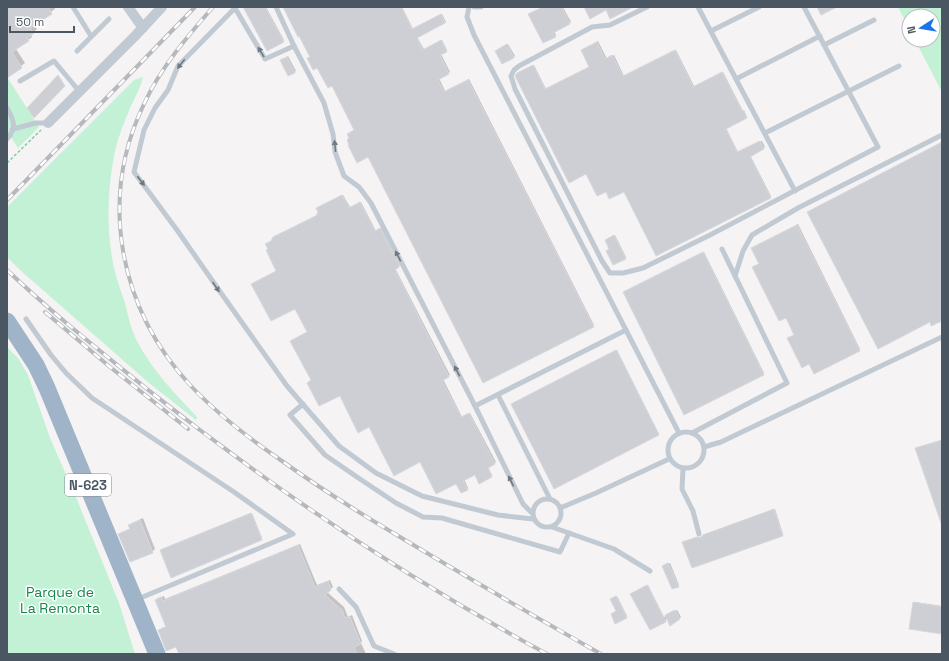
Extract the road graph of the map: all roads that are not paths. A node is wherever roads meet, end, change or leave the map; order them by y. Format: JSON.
{"nodes":[{"id":1,"x":73,"y":7,"type":"edge"},
{"id":2,"x":128,"y":7,"type":"edge"},
{"id":3,"x":162,"y":7,"type":"edge"},
{"id":4,"x":276,"y":7,"type":"edge"},
{"id":5,"x":469,"y":7,"type":"edge"},
{"id":6,"x":474,"y":7,"type":"edge"},
{"id":7,"x":481,"y":7,"type":"edge"},
{"id":8,"x":647,"y":7,"type":"edge"},
{"id":9,"x":698,"y":7,"type":"edge"},
{"id":10,"x":759,"y":7,"type":"edge"},
{"id":11,"x":804,"y":7,"type":"edge"},
{"id":12,"x":109,"y":19,"type":"dead end"},
{"id":13,"x":874,"y":20,"type":"dead end"},
{"id":14,"x":143,"y":28,"type":"junction"},
{"id":15,"x":711,"y":31,"type":"junction"},
{"id":16,"x":91,"y":36,"type":"junction"},
{"id":17,"x":820,"y":36,"type":"junction"},
{"id":18,"x":824,"y":44,"type":"junction"},
{"id":19,"x":294,"y":46,"type":"junction"},
{"id":20,"x":77,"y":50,"type":"dead end"},
{"id":21,"x":899,"y":66,"type":"dead end"},
{"id":22,"x":736,"y":79,"type":"junction"},
{"id":23,"x":20,"y":81,"type":"dead end"},
{"id":24,"x":79,"y":91,"type":"junction"},
{"id":25,"x":848,"y":91,"type":"junction"},
{"id":26,"x":7,"y":108,"type":"edge"},
{"id":27,"x":48,"y":123,"type":"joint"},
{"id":28,"x":13,"y":128,"type":"junction"},
{"id":29,"x":765,"y":133,"type":"junction"},
{"id":30,"x":942,"y":135,"type":"edge"},
{"id":31,"x":7,"y":139,"type":"edge"},
{"id":32,"x":796,"y":191,"type":"junction"},
{"id":33,"x":722,"y":249,"type":"dead end"},
{"id":34,"x":735,"y":276,"type":"junction"},
{"id":35,"x":26,"y":320,"type":"dead end"},
{"id":36,"x":7,"y":321,"type":"edge"},
{"id":37,"x":626,"y":330,"type":"junction"},
{"id":38,"x":942,"y":337,"type":"edge"},
{"id":39,"x":498,"y":395,"type":"junction"},
{"id":40,"x":302,"y":404,"type":"junction"},
{"id":41,"x":475,"y":406,"type":"junction"},
{"id":42,"x":679,"y":433,"type":"junction"},
{"id":43,"x":692,"y":433,"type":"junction"},
{"id":44,"x":704,"y":446,"type":"junction"},
{"id":45,"x":669,"y":459,"type":"junction"},
{"id":46,"x":683,"y":469,"type":"junction"},
{"id":47,"x":550,"y":499,"type":"junction"},
{"id":48,"x":560,"y":508,"type":"junction"},
{"id":49,"x":533,"y":516,"type":"junction"},
{"id":50,"x":552,"y":527,"type":"junction"},
{"id":51,"x":569,"y":533,"type":"junction"},
{"id":52,"x":699,"y":534,"type":"dead end"},
{"id":53,"x":650,"y":571,"type":"dead end"},
{"id":54,"x":339,"y":589,"type":"dead end"},
{"id":55,"x":135,"y":601,"type":"junction"},
{"id":56,"x":157,"y":654,"type":"edge"},
{"id":57,"x":394,"y":654,"type":"edge"}],
"edges":[{"from":1,"to":16,"type":"lane"},
{"from":2,"to":14,"type":"street"},
{"from":3,"to":14,"type":"street"},
{"from":4,"to":19,"type":"lane"},
{"from":5,"to":37,"type":"lane"},
{"from":6,"to":7,"type":"lane"},
{"from":8,"to":32,"type":"lane"},
{"from":9,"to":15,"type":"lane"},
{"from":10,"to":15,"type":"lane"},
{"from":11,"to":17,"type":"lane"},
{"from":12,"to":16,"type":"lane"},
{"from":13,"to":18,"type":"lane"},
{"from":14,"to":24,"type":"street"},
{"from":15,"to":22,"type":"lane"},
{"from":16,"to":20,"type":"lane"},
{"from":17,"to":18,"type":"lane"},
{"from":17,"to":22,"type":"lane"},
{"from":18,"to":25,"type":"lane"},
{"from":19,"to":40,"type":"lane","one_way":true},
{"from":41,"to":19,"type":"lane","one_way":true},
{"from":21,"to":25,"type":"lane"},
{"from":22,"to":29,"type":"lane"},
{"from":23,"to":24,"type":"lane"},
{"from":24,"to":27,"type":"street"},
{"from":25,"to":29,"type":"lane"},
{"from":25,"to":32,"type":"lane"},
{"from":26,"to":28,"type":"lane"},
{"from":27,"to":28,"type":"lane"},
{"from":28,"to":31,"type":"lane"},
{"from":29,"to":32,"type":"lane"},
{"from":30,"to":34,"type":"lane"},
{"from":33,"to":34,"type":"lane"},
{"from":34,"to":43,"type":"lane"},
{"from":35,"to":55,"type":"lane"},
{"from":36,"to":55,"type":"highway","number":"N-623"},
{"from":37,"to":39,"type":"lane"},
{"from":37,"to":42,"type":"lane"},
{"from":38,"to":44,"type":"lane"},
{"from":39,"to":41,"type":"lane"},
{"from":39,"to":47,"type":"lane"},
{"from":40,"to":49,"type":"lane"},
{"from":40,"to":51,"type":"lane"},
{"from":49,"to":41,"type":"lane","one_way":true},
{"from":42,"to":43,"type":"lane"},
{"from":42,"to":45,"type":"lane"},
{"from":43,"to":44,"type":"lane"},
{"from":44,"to":46,"type":"lane"},
{"from":45,"to":46,"type":"lane"},
{"from":45,"to":48,"type":"lane"},
{"from":46,"to":52,"type":"lane"},
{"from":47,"to":48,"type":"lane"},
{"from":47,"to":49,"type":"lane"},
{"from":48,"to":50,"type":"lane"},
{"from":49,"to":50,"type":"lane"},
{"from":50,"to":51,"type":"lane"},
{"from":51,"to":53,"type":"lane"},
{"from":54,"to":57,"type":"lane"},
{"from":55,"to":56,"type":"highway","number":"N-623"}]}
